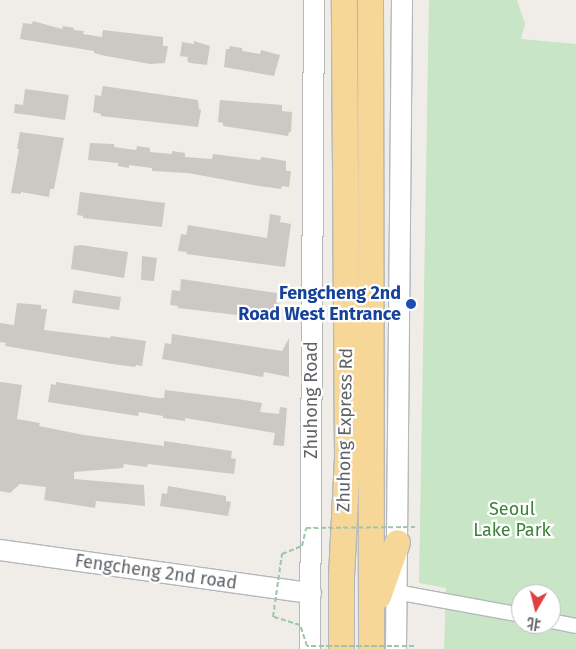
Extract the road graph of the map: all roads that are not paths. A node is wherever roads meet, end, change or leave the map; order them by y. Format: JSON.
{"nodes":[{"id":1,"x":314,"y":0,"type":"edge"},
{"id":2,"x":344,"y":0,"type":"edge"},
{"id":3,"x":370,"y":0,"type":"edge"},
{"id":4,"x":402,"y":0,"type":"edge"},
{"id":5,"x":406,"y":535,"type":"junction"},
{"id":6,"x":0,"y":537,"type":"edge"},
{"id":7,"x":0,"y":550,"type":"edge"},
{"id":8,"x":310,"y":586,"type":"junction"},
{"id":9,"x":396,"y":592,"type":"junction"},
{"id":10,"x":511,"y":612,"type":"edge"},
{"id":11,"x":371,"y":615,"type":"junction"},
{"id":12,"x":561,"y":623,"type":"edge"},
{"id":13,"x":576,"y":626,"type":"edge"},
{"id":14,"x":405,"y":648,"type":"edge"},
{"id":15,"x":310,"y":649,"type":"edge"},
{"id":16,"x":340,"y":649,"type":"edge"},
{"id":17,"x":371,"y":649,"type":"edge"}],
"edges":[{"from":1,"to":8,"type":"main road","name":"Zhuhong Road"},
{"from":2,"to":16,"type":"highway","name":"Zhuhong Express Rd"},
{"from":3,"to":11,"type":"highway","name":"Zhuhong Express Rd"},
{"from":4,"to":5,"type":"main road"},
{"from":5,"to":9,"type":"main road"},
{"from":5,"to":11,"type":"highway"},
{"from":6,"to":8,"type":"main road"},
{"from":7,"to":8,"type":"main road","name":"Fengcheng 2nd road"},
{"from":8,"to":15,"type":"main road","name":"Zhuhong Road"},
{"from":9,"to":10,"type":"street"},
{"from":9,"to":14,"type":"main road"},
{"from":11,"to":17,"type":"highway","name":"Zhuhong Express Rd"},
{"from":12,"to":13,"type":"street"}]}
